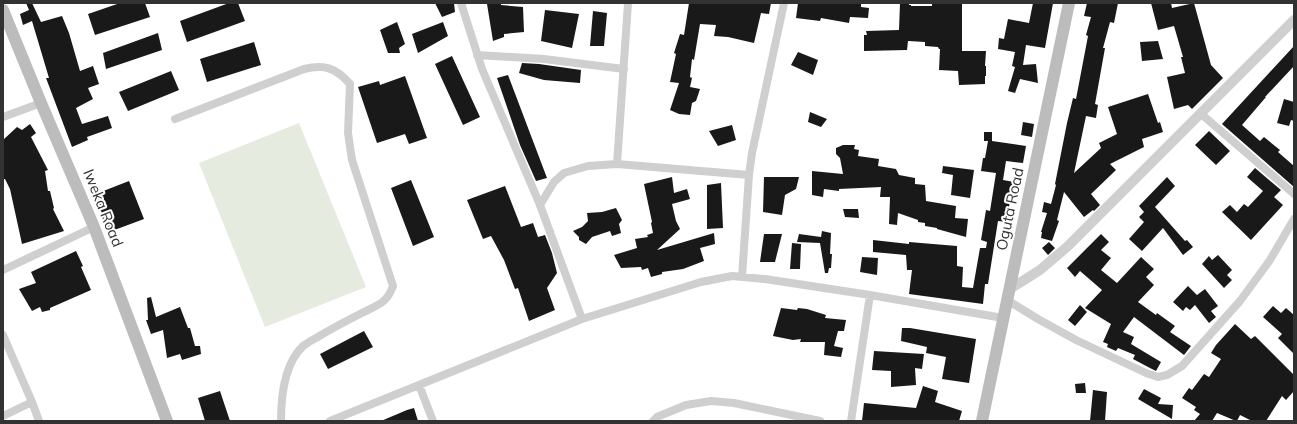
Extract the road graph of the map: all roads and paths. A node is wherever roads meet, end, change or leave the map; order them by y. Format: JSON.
{"nodes":[{"id":1,"x":461,"y":3,"type":"edge"},
{"id":2,"x":628,"y":3,"type":"edge"},
{"id":3,"x":784,"y":3,"type":"edge"},
{"id":4,"x":1069,"y":3,"type":"edge"},
{"id":5,"x":3,"y":10,"type":"edge"},
{"id":6,"x":1294,"y":20,"type":"edge"},
{"id":7,"x":477,"y":55,"type":"junction"},
{"id":8,"x":624,"y":69,"type":"junction"},
{"id":9,"x":41,"y":103,"type":"junction"},
{"id":10,"x":1200,"y":113,"type":"junction"},
{"id":11,"x":3,"y":117,"type":"edge"},
{"id":12,"x":175,"y":119,"type":"dead end"},
{"id":13,"x":617,"y":164,"type":"junction"},
{"id":14,"x":749,"y":175,"type":"junction"},
{"id":15,"x":1294,"y":194,"type":"edge"},
{"id":16,"x":540,"y":206,"type":"junction"},
{"id":17,"x":1294,"y":219,"type":"edge"},
{"id":18,"x":94,"y":227,"type":"junction"},
{"id":19,"x":3,"y":270,"type":"edge"},
{"id":20,"x":742,"y":277,"type":"junction"},
{"id":21,"x":1008,"y":294,"type":"junction"},
{"id":22,"x":870,"y":295,"type":"junction"},
{"id":23,"x":1003,"y":318,"type":"junction"},
{"id":24,"x":582,"y":319,"type":"junction"},
{"id":25,"x":3,"y":335,"type":"edge"},
{"id":26,"x":419,"y":385,"type":"junction"},
{"id":27,"x":32,"y":402,"type":"junction"},
{"id":28,"x":3,"y":416,"type":"edge"},
{"id":29,"x":39,"y":421,"type":"edge"},
{"id":30,"x":168,"y":421,"type":"edge"},
{"id":31,"x":280,"y":421,"type":"edge"},
{"id":32,"x":330,"y":421,"type":"edge"},
{"id":33,"x":433,"y":421,"type":"edge"},
{"id":34,"x":653,"y":421,"type":"edge"},
{"id":35,"x":820,"y":421,"type":"edge"},
{"id":36,"x":851,"y":421,"type":"edge"},
{"id":37,"x":982,"y":421,"type":"edge"}],
"edges":[{"from":1,"to":7,"type":"street"},
{"from":2,"to":8,"type":"street"},
{"from":3,"to":14,"type":"street"},
{"from":4,"to":21,"type":"main road","name":"Oguta Road"},
{"from":5,"to":9,"type":"main road","name":"Iweka Road"},
{"from":6,"to":10,"type":"street"},
{"from":7,"to":8,"type":"street"},
{"from":7,"to":16,"type":"street"},
{"from":8,"to":13,"type":"street"},
{"from":9,"to":11,"type":"street"},
{"from":9,"to":18,"type":"main road","name":"Iweka Road"},
{"from":10,"to":15,"type":"street"},
{"from":10,"to":21,"type":"street"},
{"from":12,"to":31,"type":"street"},
{"from":13,"to":14,"type":"street"},
{"from":13,"to":16,"type":"street"},
{"from":14,"to":20,"type":"street"},
{"from":16,"to":24,"type":"street"},
{"from":17,"to":21,"type":"street"},
{"from":18,"to":19,"type":"street"},
{"from":18,"to":30,"type":"main road","name":"Iweka Road"},
{"from":20,"to":22,"type":"street"},
{"from":20,"to":24,"type":"street"},
{"from":21,"to":23,"type":"main road","name":"Oguta Road"},
{"from":22,"to":23,"type":"street"},
{"from":22,"to":36,"type":"street"},
{"from":23,"to":37,"type":"main road","name":"Oguta Road"},
{"from":24,"to":26,"type":"street"},
{"from":25,"to":27,"type":"street"},
{"from":26,"to":32,"type":"street"},
{"from":26,"to":33,"type":"street"},
{"from":27,"to":28,"type":"street"},
{"from":27,"to":29,"type":"street"},
{"from":34,"to":35,"type":"street"}]}
